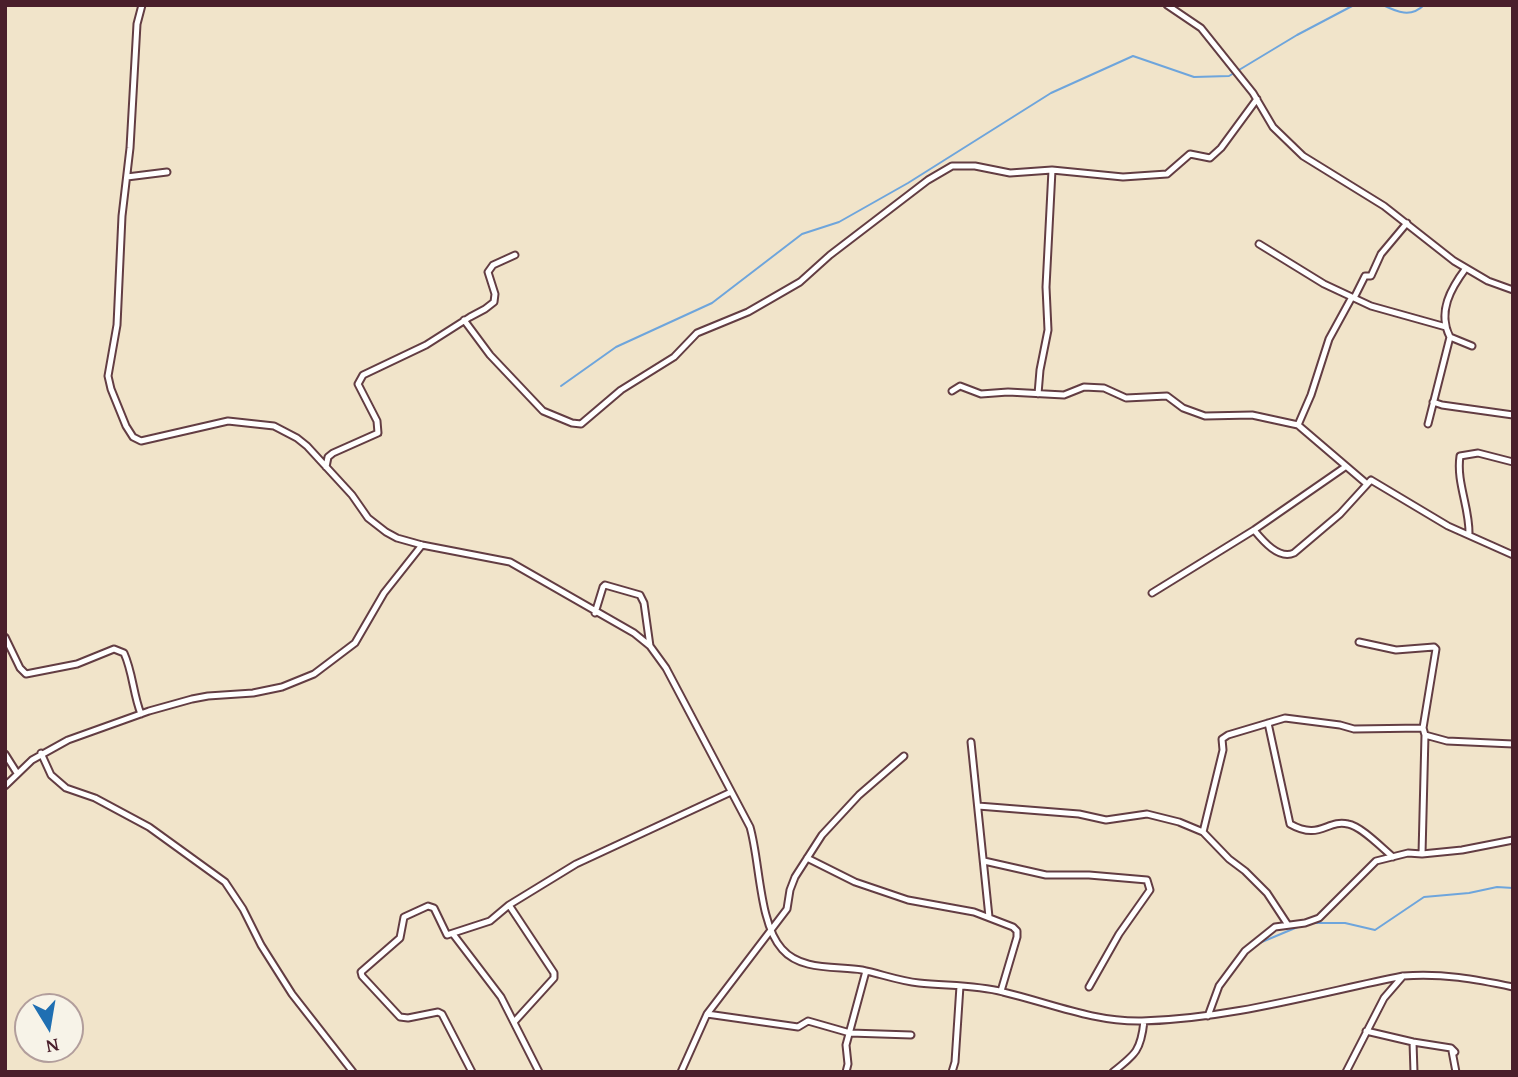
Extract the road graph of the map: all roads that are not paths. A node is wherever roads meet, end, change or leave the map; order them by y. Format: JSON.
{"nodes":[{"id":1,"x":142,"y":5,"type":"edge"},
{"id":2,"x":1167,"y":5,"type":"edge"},
{"id":3,"x":1257,"y":99,"type":"junction"},
{"id":4,"x":1052,"y":170,"type":"junction"},
{"id":5,"x":167,"y":172,"type":"dead end"},
{"id":6,"x":127,"y":177,"type":"junction"},
{"id":7,"x":1407,"y":223,"type":"junction"},
{"id":8,"x":1259,"y":244,"type":"dead end"},
{"id":9,"x":515,"y":255,"type":"dead end"},
{"id":10,"x":1466,"y":268,"type":"junction"},
{"id":11,"x":1513,"y":290,"type":"edge"},
{"id":12,"x":1353,"y":298,"type":"junction"},
{"id":13,"x":464,"y":320,"type":"junction"},
{"id":14,"x":1446,"y":327,"type":"junction"},
{"id":15,"x":1451,"y":337,"type":"junction"},
{"id":16,"x":1472,"y":346,"type":"dead end"},
{"id":17,"x":952,"y":391,"type":"dead end"},
{"id":18,"x":1038,"y":394,"type":"junction"},
{"id":19,"x":1433,"y":402,"type":"junction"},
{"id":20,"x":1513,"y":415,"type":"edge"},
{"id":21,"x":1428,"y":424,"type":"dead end"},
{"id":22,"x":1298,"y":425,"type":"junction"},
{"id":23,"x":1513,"y":462,"type":"edge"},
{"id":24,"x":326,"y":467,"type":"junction"},
{"id":25,"x":1345,"y":467,"type":"junction"},
{"id":26,"x":1367,"y":484,"type":"junction"},
{"id":27,"x":1254,"y":530,"type":"junction"},
{"id":28,"x":1469,"y":535,"type":"junction"},
{"id":29,"x":422,"y":545,"type":"junction"},
{"id":30,"x":1513,"y":555,"type":"edge"},
{"id":31,"x":1152,"y":593,"type":"dead end"},
{"id":32,"x":595,"y":612,"type":"junction"},
{"id":33,"x":5,"y":637,"type":"edge"},
{"id":34,"x":1359,"y":642,"type":"dead end"},
{"id":35,"x":650,"y":646,"type":"junction"},
{"id":36,"x":141,"y":714,"type":"junction"},
{"id":37,"x":1268,"y":723,"type":"junction"},
{"id":38,"x":1423,"y":727,"type":"junction"},
{"id":39,"x":1425,"y":735,"type":"junction"},
{"id":40,"x":971,"y":742,"type":"dead end"},
{"id":41,"x":1513,"y":744,"type":"edge"},
{"id":42,"x":5,"y":754,"type":"edge"},
{"id":43,"x":41,"y":754,"type":"junction"},
{"id":44,"x":904,"y":757,"type":"dead end"},
{"id":45,"x":17,"y":773,"type":"junction"},
{"id":46,"x":5,"y":786,"type":"edge"},
{"id":47,"x":731,"y":792,"type":"junction"},
{"id":48,"x":978,"y":806,"type":"junction"},
{"id":49,"x":1203,"y":832,"type":"junction"},
{"id":50,"x":1513,"y":840,"type":"edge"},
{"id":51,"x":1422,"y":854,"type":"junction"},
{"id":52,"x":1393,"y":857,"type":"junction"},
{"id":53,"x":807,"y":858,"type":"junction"},
{"id":54,"x":984,"y":861,"type":"junction"},
{"id":55,"x":509,"y":905,"type":"junction"},
{"id":56,"x":989,"y":917,"type":"junction"},
{"id":57,"x":1288,"y":925,"type":"junction"},
{"id":58,"x":771,"y":931,"type":"junction"},
{"id":59,"x":453,"y":934,"type":"junction"},
{"id":60,"x":866,"y":971,"type":"junction"},
{"id":61,"x":1404,"y":976,"type":"junction"},
{"id":62,"x":960,"y":986,"type":"junction"},
{"id":63,"x":1089,"y":987,"type":"dead end"},
{"id":64,"x":1513,"y":987,"type":"edge"},
{"id":65,"x":1001,"y":991,"type":"junction"},
{"id":66,"x":707,"y":1014,"type":"junction"},
{"id":67,"x":1208,"y":1016,"type":"junction"},
{"id":68,"x":515,"y":1021,"type":"junction"},
{"id":69,"x":1144,"y":1021,"type":"junction"},
{"id":70,"x":1366,"y":1031,"type":"junction"},
{"id":71,"x":850,"y":1033,"type":"junction"},
{"id":72,"x":911,"y":1034,"type":"dead end"},
{"id":73,"x":1413,"y":1042,"type":"junction"},
{"id":74,"x":682,"y":1071,"type":"edge"},
{"id":75,"x":353,"y":1072,"type":"edge"},
{"id":76,"x":472,"y":1072,"type":"edge"},
{"id":77,"x":539,"y":1072,"type":"edge"},
{"id":78,"x":691,"y":1072,"type":"edge"},
{"id":79,"x":846,"y":1072,"type":"edge"},
{"id":80,"x":952,"y":1072,"type":"edge"},
{"id":81,"x":1113,"y":1072,"type":"edge"},
{"id":82,"x":1346,"y":1072,"type":"edge"},
{"id":83,"x":1414,"y":1072,"type":"edge"},
{"id":84,"x":1456,"y":1072,"type":"edge"}],
"edges":[{"from":1,"to":6,"type":"street"},
{"from":2,"to":3,"type":"street"},
{"from":3,"to":4,"type":"street"},
{"from":3,"to":7,"type":"street"},
{"from":4,"to":13,"type":"street"},
{"from":4,"to":18,"type":"street"},
{"from":5,"to":6,"type":"street"},
{"from":6,"to":24,"type":"street"},
{"from":7,"to":10,"type":"street"},
{"from":7,"to":12,"type":"street"},
{"from":8,"to":12,"type":"street"},
{"from":9,"to":13,"type":"street"},
{"from":10,"to":11,"type":"street"},
{"from":10,"to":14,"type":"street"},
{"from":12,"to":14,"type":"street"},
{"from":12,"to":22,"type":"street"},
{"from":13,"to":24,"type":"street"},
{"from":14,"to":15,"type":"street"},
{"from":15,"to":16,"type":"street"},
{"from":15,"to":19,"type":"street"},
{"from":17,"to":18,"type":"street"},
{"from":18,"to":22,"type":"street"},
{"from":19,"to":20,"type":"street"},
{"from":19,"to":21,"type":"street"},
{"from":22,"to":25,"type":"street"},
{"from":23,"to":28,"type":"street"},
{"from":24,"to":29,"type":"street"},
{"from":25,"to":26,"type":"street"},
{"from":25,"to":27,"type":"street"},
{"from":26,"to":27,"type":"street"},
{"from":26,"to":28,"type":"street"},
{"from":27,"to":31,"type":"street"},
{"from":28,"to":30,"type":"street"},
{"from":29,"to":32,"type":"street"},
{"from":29,"to":36,"type":"street"},
{"from":32,"to":35,"type":"street"},
{"from":32,"to":35,"type":"street"},
{"from":33,"to":36,"type":"street"},
{"from":34,"to":38,"type":"street"},
{"from":35,"to":47,"type":"street"},
{"from":36,"to":43,"type":"street"},
{"from":37,"to":38,"type":"street"},
{"from":37,"to":49,"type":"street"},
{"from":37,"to":52,"type":"street"},
{"from":38,"to":39,"type":"street"},
{"from":39,"to":41,"type":"street"},
{"from":39,"to":51,"type":"street"},
{"from":40,"to":48,"type":"street"},
{"from":42,"to":45,"type":"street"},
{"from":43,"to":45,"type":"street"},
{"from":43,"to":75,"type":"street"},
{"from":44,"to":53,"type":"street"},
{"from":45,"to":46,"type":"street"},
{"from":47,"to":55,"type":"street"},
{"from":47,"to":58,"type":"street"},
{"from":48,"to":49,"type":"street"},
{"from":48,"to":54,"type":"street"},
{"from":49,"to":57,"type":"street"},
{"from":50,"to":51,"type":"street"},
{"from":51,"to":52,"type":"street"},
{"from":52,"to":57,"type":"street"},
{"from":53,"to":56,"type":"street"},
{"from":53,"to":58,"type":"street"},
{"from":54,"to":56,"type":"street"},
{"from":54,"to":63,"type":"street"},
{"from":55,"to":59,"type":"street"},
{"from":55,"to":68,"type":"street"},
{"from":56,"to":65,"type":"street"},
{"from":57,"to":67,"type":"street"},
{"from":58,"to":60,"type":"street"},
{"from":58,"to":66,"type":"street"},
{"from":59,"to":68,"type":"street"},
{"from":59,"to":76,"type":"street"},
{"from":60,"to":62,"type":"street"},
{"from":60,"to":71,"type":"street"},
{"from":61,"to":64,"type":"street"},
{"from":61,"to":67,"type":"street"},
{"from":61,"to":70,"type":"street"},
{"from":62,"to":65,"type":"street"},
{"from":62,"to":80,"type":"street"},
{"from":65,"to":69,"type":"street"},
{"from":66,"to":71,"type":"street"},
{"from":66,"to":74,"type":"street"},
{"from":67,"to":69,"type":"street"},
{"from":68,"to":77,"type":"street"},
{"from":69,"to":81,"type":"street"},
{"from":70,"to":73,"type":"street"},
{"from":70,"to":82,"type":"street"},
{"from":71,"to":72,"type":"street"},
{"from":71,"to":79,"type":"street"},
{"from":73,"to":83,"type":"street"},
{"from":73,"to":84,"type":"street"},
{"from":74,"to":78,"type":"street"}]}
